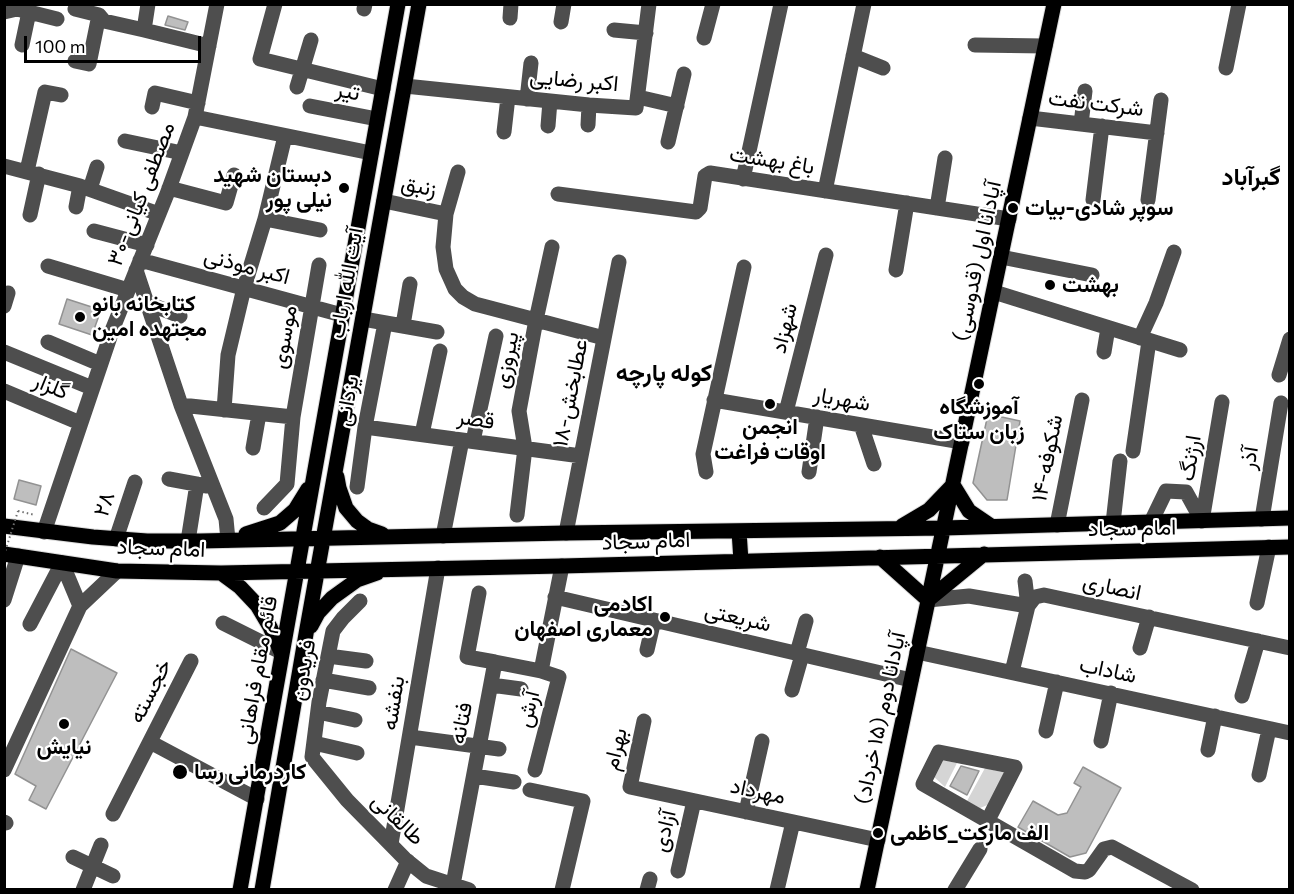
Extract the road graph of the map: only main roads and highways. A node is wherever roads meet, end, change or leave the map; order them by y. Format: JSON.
{"nodes":[{"id":1,"x":398,"y":4,"type":"edge"},
{"id":2,"x":419,"y":4,"type":"edge"},
{"id":3,"x":1054,"y":4,"type":"edge"},
{"id":4,"x":347,"y":287,"type":"junction"},
{"id":5,"x":368,"y":291,"type":"junction"},
{"id":6,"x":336,"y":466,"type":"junction"},
{"id":7,"x":315,"y":469,"type":"junction"},
{"id":8,"x":953,"y":485,"type":"junction"},
{"id":9,"x":1290,"y":518,"type":"edge"},
{"id":10,"x":4,"y":526,"type":"edge"},
{"id":11,"x":991,"y":526,"type":"junction"},
{"id":12,"x":897,"y":528,"type":"junction"},
{"id":13,"x":944,"y":528,"type":"junction"},
{"id":14,"x":739,"y":531,"type":"junction"},
{"id":15,"x":304,"y":534,"type":"junction"},
{"id":16,"x":394,"y":537,"type":"junction"},
{"id":17,"x":323,"y":538,"type":"junction"},
{"id":18,"x":228,"y":540,"type":"junction"},
{"id":19,"x":1290,"y":547,"type":"edge"},
{"id":20,"x":984,"y":554,"type":"junction"},
{"id":21,"x":9,"y":555,"type":"edge"},
{"id":22,"x":938,"y":556,"type":"junction"},
{"id":23,"x":880,"y":557,"type":"junction"},
{"id":24,"x":741,"y":561,"type":"junction"},
{"id":25,"x":390,"y":569,"type":"junction"},
{"id":26,"x":298,"y":570,"type":"junction"},
{"id":27,"x":318,"y":570,"type":"junction"},
{"id":28,"x":221,"y":573,"type":"junction"},
{"id":29,"x":928,"y":600,"type":"junction"},
{"id":30,"x":306,"y":634,"type":"junction"},
{"id":31,"x":280,"y":659,"type":"junction"},
{"id":32,"x":300,"y":668,"type":"junction"},
{"id":33,"x":240,"y":890,"type":"edge"},
{"id":34,"x":262,"y":890,"type":"edge"},
{"id":35,"x":867,"y":890,"type":"edge"}],
"edges":[{"from":1,"to":4,"type":"main road","name":"آیت الله ارباب"},
{"from":2,"to":5,"type":"main road","name":"آیت الله ارباب"},
{"from":3,"to":8,"type":"main road","name":"آپادانا اول (قدوسی)"},
{"from":4,"to":5,"type":"main road"},
{"from":4,"to":7,"type":"main road","name":"آیت الله ارباب"},
{"from":5,"to":6,"type":"main road","name":"آیت الله ارباب"},
{"from":6,"to":16,"type":"main road"},
{"from":6,"to":17,"type":"main road","name":"آیت الله ارباب"},
{"from":7,"to":15,"type":"main road","name":"آیت الله ارباب"},
{"from":7,"to":18,"type":"main road"},
{"from":8,"to":11,"type":"main road"},
{"from":8,"to":12,"type":"main road"},
{"from":8,"to":13,"type":"main road","name":"آپادانا اول (قدوسی)"},
{"from":9,"to":11,"type":"main road","name":"امام سجاد"},
{"from":10,"to":18,"type":"main road","name":"امام سجاد"},
{"from":11,"to":13,"type":"main road","name":"امام سجاد"},
{"from":12,"to":13,"type":"main road","name":"امام سجاد"},
{"from":12,"to":14,"type":"main road","name":"امام سجاد"},
{"from":13,"to":22,"type":"main road","name":"آپادانا اول (قدوسی)"},
{"from":14,"to":16,"type":"main road","name":"امام سجاد"},
{"from":14,"to":24,"type":"main road"},
{"from":15,"to":17,"type":"main road","name":"امام سجاد"},
{"from":15,"to":18,"type":"main road","name":"امام سجاد"},
{"from":15,"to":26,"type":"main road","name":"قائم مقام فراهانی"},
{"from":16,"to":17,"type":"main road","name":"امام سجاد"},
{"from":17,"to":27,"type":"main road","name":"آیت الله ارباب"},
{"from":19,"to":20,"type":"main road","name":"امام سجاد"},
{"from":20,"to":22,"type":"main road","name":"امام سجاد"},
{"from":20,"to":29,"type":"main road"},
{"from":21,"to":28,"type":"main road","name":"امام سجاد"},
{"from":22,"to":23,"type":"main road","name":"امام سجاد"},
{"from":22,"to":29,"type":"main road","name":"آپادانا دوم (۱۵ خرداد)"},
{"from":23,"to":24,"type":"main road","name":"امام سجاد"},
{"from":23,"to":29,"type":"main road"},
{"from":24,"to":25,"type":"main road","name":"امام سجاد"},
{"from":25,"to":27,"type":"main road","name":"امام سجاد"},
{"from":25,"to":30,"type":"main road"},
{"from":26,"to":27,"type":"main road","name":"امام سجاد"},
{"from":26,"to":28,"type":"main road","name":"امام سجاد"},
{"from":26,"to":31,"type":"main road","name":"قائم مقام فراهانی"},
{"from":27,"to":30,"type":"main road","name":"قائم مقام فراهانی"},
{"from":28,"to":31,"type":"main road"},
{"from":29,"to":35,"type":"main road","name":"آپادانا دوم (۱۵ خرداد)"},
{"from":30,"to":32,"type":"main road","name":"قائم مقام فراهانی"},
{"from":31,"to":32,"type":"main road"},
{"from":31,"to":33,"type":"main road","name":"قائم مقام فراهانی"},
{"from":32,"to":34,"type":"main road","name":"قائم مقام فراهانی"}]}
